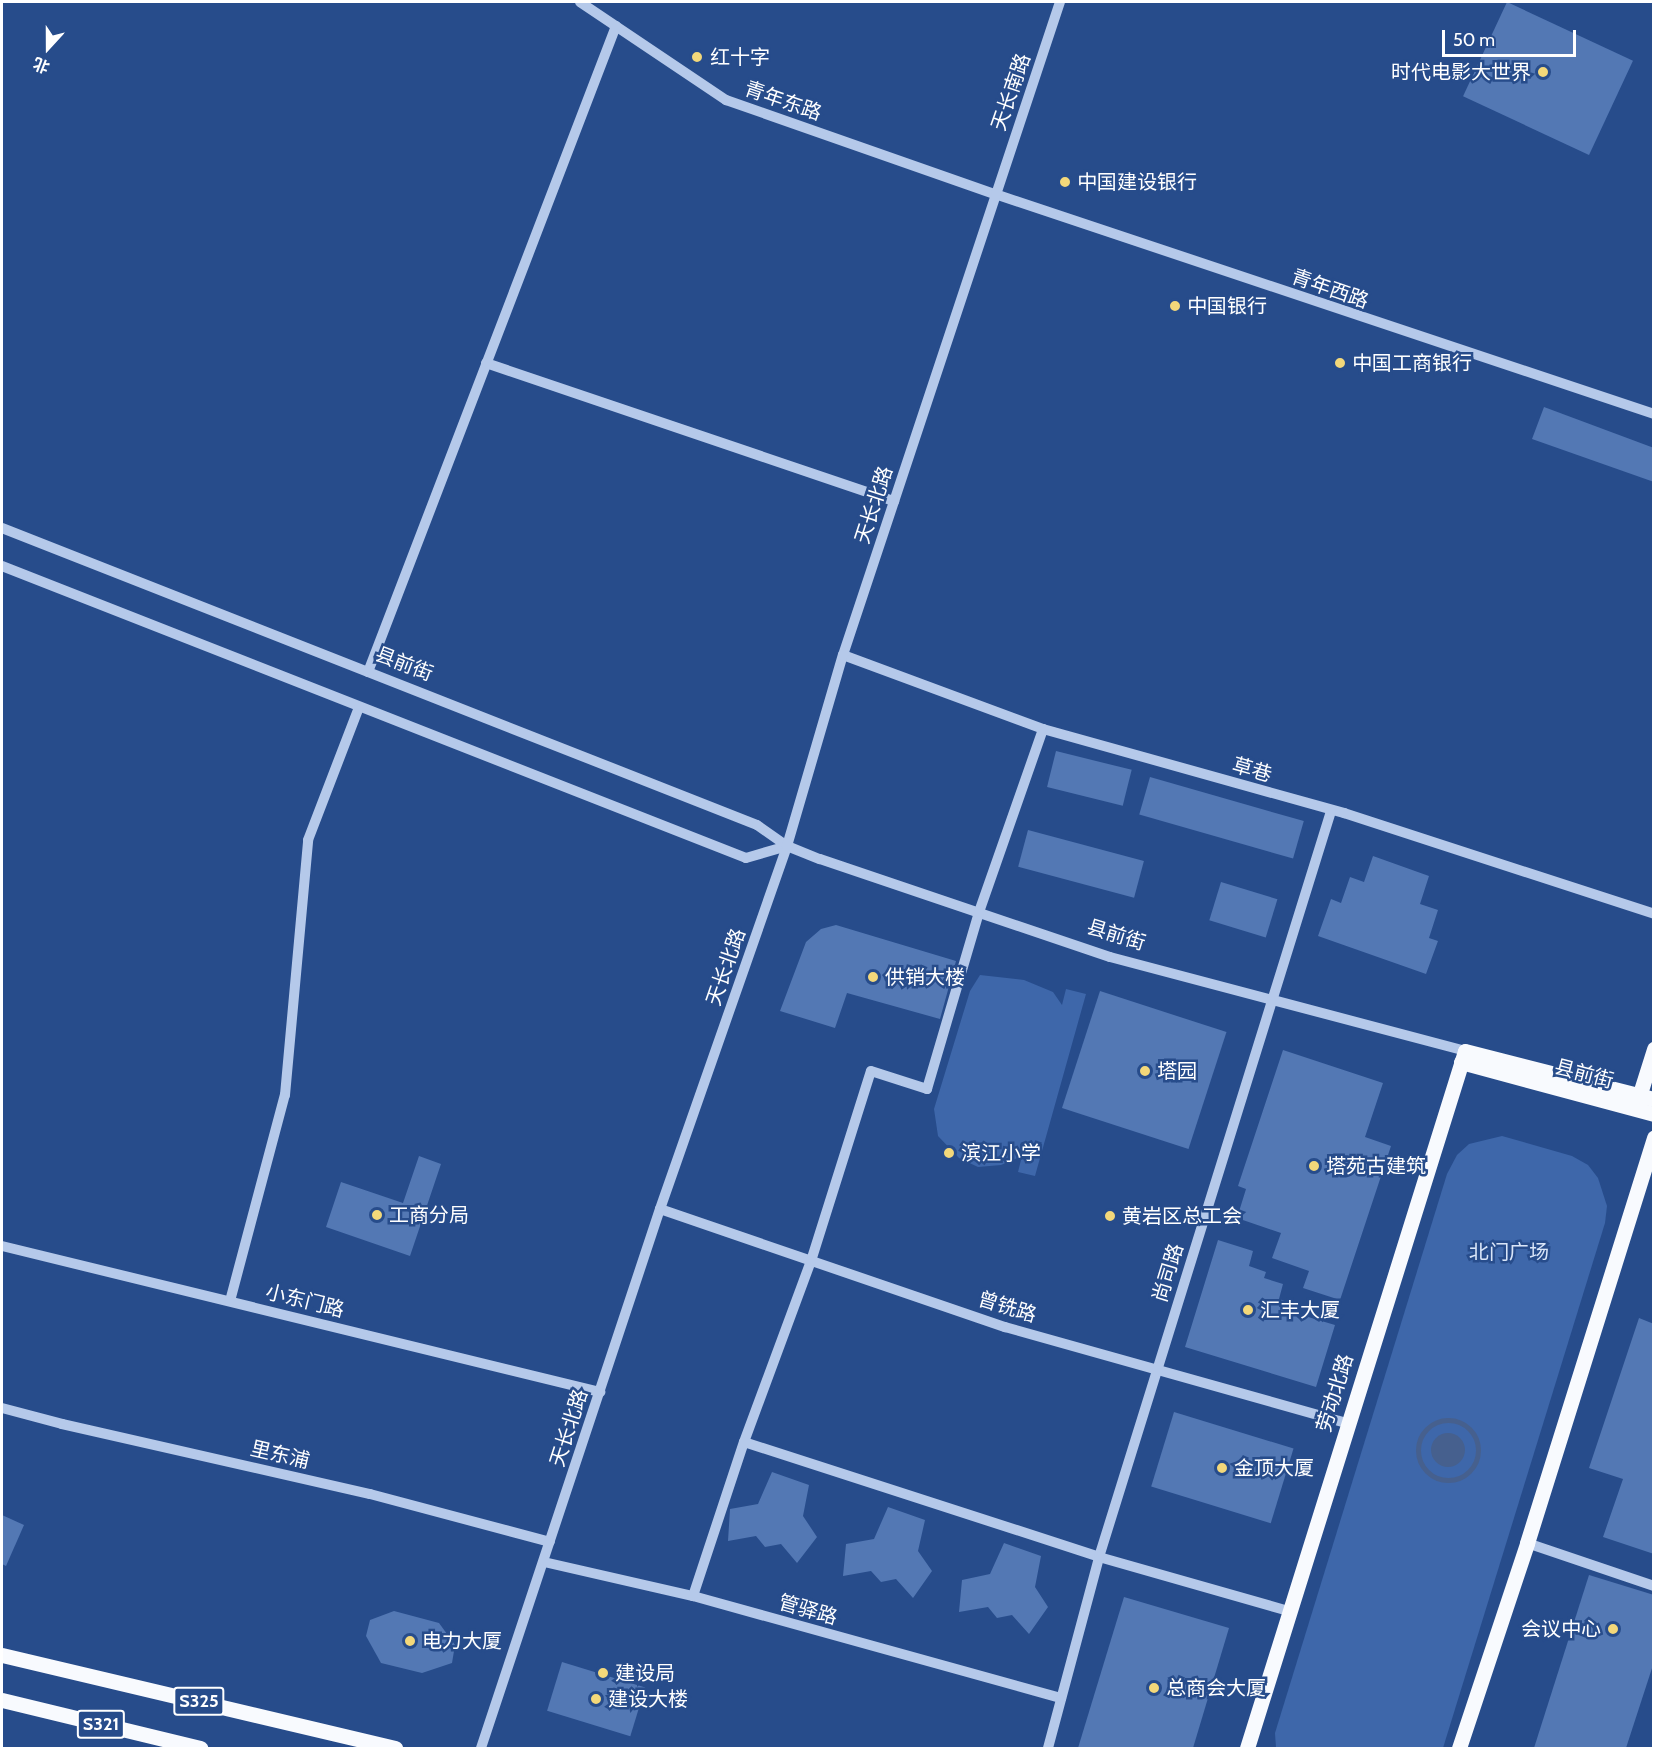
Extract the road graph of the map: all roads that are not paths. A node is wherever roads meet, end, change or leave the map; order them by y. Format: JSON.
{"nodes":[{"id":1,"x":580,"y":2,"type":"edge"},
{"id":2,"x":1060,"y":2,"type":"edge"},
{"id":3,"x":616,"y":26,"type":"junction"},
{"id":4,"x":995,"y":195,"type":"junction"},
{"id":5,"x":486,"y":363,"type":"junction"},
{"id":6,"x":1653,"y":414,"type":"edge"},
{"id":7,"x":894,"y":501,"type":"junction"},
{"id":8,"x":2,"y":528,"type":"edge"},
{"id":9,"x":2,"y":566,"type":"edge"},
{"id":10,"x":843,"y":655,"type":"junction"},
{"id":11,"x":368,"y":672,"type":"junction"},
{"id":12,"x":359,"y":706,"type":"junction"},
{"id":13,"x":1043,"y":729,"type":"junction"},
{"id":14,"x":1331,"y":811,"type":"junction"},
{"id":15,"x":787,"y":846,"type":"junction"},
{"id":16,"x":980,"y":912,"type":"junction"},
{"id":17,"x":1653,"y":914,"type":"edge"},
{"id":18,"x":1271,"y":1000,"type":"junction"},
{"id":19,"x":1653,"y":1049,"type":"edge"},
{"id":20,"x":1463,"y":1057,"type":"junction"},
{"id":21,"x":1643,"y":1101,"type":"edge"},
{"id":22,"x":1653,"y":1114,"type":"edge"},
{"id":23,"x":1653,"y":1137,"type":"edge"},
{"id":24,"x":660,"y":1209,"type":"junction"},
{"id":25,"x":2,"y":1246,"type":"edge"},
{"id":26,"x":811,"y":1260,"type":"junction"},
{"id":27,"x":230,"y":1301,"type":"junction"},
{"id":28,"x":1157,"y":1369,"type":"junction"},
{"id":29,"x":600,"y":1392,"type":"junction"},
{"id":30,"x":2,"y":1408,"type":"edge"},
{"id":31,"x":1347,"y":1423,"type":"junction"},
{"id":32,"x":744,"y":1442,"type":"junction"},
{"id":33,"x":550,"y":1542,"type":"junction"},
{"id":34,"x":1527,"y":1543,"type":"junction"},
{"id":35,"x":1099,"y":1557,"type":"junction"},
{"id":36,"x":544,"y":1562,"type":"junction"},
{"id":37,"x":1653,"y":1586,"type":"edge"},
{"id":38,"x":693,"y":1596,"type":"junction"},
{"id":39,"x":1288,"y":1611,"type":"junction"},
{"id":40,"x":2,"y":1649,"type":"edge"},
{"id":41,"x":2,"y":1655,"type":"edge"},
{"id":42,"x":17,"y":1659,"type":"junction"},
{"id":43,"x":1061,"y":1698,"type":"junction"},
{"id":44,"x":2,"y":1700,"type":"edge"},
{"id":45,"x":200,"y":1749,"type":"edge"},
{"id":46,"x":395,"y":1749,"type":"edge"},
{"id":47,"x":481,"y":1749,"type":"edge"},
{"id":48,"x":1048,"y":1749,"type":"edge"},
{"id":49,"x":1247,"y":1749,"type":"edge"},
{"id":50,"x":1459,"y":1749,"type":"edge"}],
"edges":[{"from":1,"to":3,"type":"street","name":"青年东路"},
{"from":2,"to":4,"type":"street","name":"天长南路"},
{"from":3,"to":4,"type":"street","name":"青年东路"},
{"from":3,"to":5,"type":"street"},
{"from":4,"to":6,"type":"street","name":"青年西路"},
{"from":4,"to":7,"type":"street","name":"天长北路"},
{"from":5,"to":7,"type":"street"},
{"from":5,"to":11,"type":"street"},
{"from":7,"to":10,"type":"street","name":"天长北路"},
{"from":8,"to":11,"type":"street","name":"县前街"},
{"from":9,"to":12,"type":"street"},
{"from":10,"to":13,"type":"street","name":"草巷"},
{"from":10,"to":15,"type":"street","name":"天长北路"},
{"from":11,"to":15,"type":"street","name":"县前街"},
{"from":12,"to":15,"type":"street"},
{"from":12,"to":27,"type":"street"},
{"from":13,"to":14,"type":"street","name":"草巷"},
{"from":13,"to":16,"type":"street"},
{"from":14,"to":17,"type":"street","name":"草巷"},
{"from":14,"to":18,"type":"street","name":"尚司路"},
{"from":15,"to":16,"type":"street","name":"县前街"},
{"from":15,"to":24,"type":"street","name":"天长北路"},
{"from":16,"to":18,"type":"street","name":"县前街"},
{"from":16,"to":26,"type":"street"},
{"from":18,"to":20,"type":"street","name":"县前街"},
{"from":18,"to":28,"type":"street","name":"尚司路"},
{"from":19,"to":21,"type":"main road"},
{"from":20,"to":21,"type":"main road","name":"县前街"},
{"from":20,"to":31,"type":"main road","name":"劳动北路"},
{"from":21,"to":22,"type":"main road","name":"县前街"},
{"from":23,"to":34,"type":"main road"},
{"from":24,"to":26,"type":"street","name":"曾铣路"},
{"from":24,"to":29,"type":"street","name":"天长北路"},
{"from":25,"to":27,"type":"street","name":"小东门路"},
{"from":26,"to":28,"type":"street","name":"曾铣路"},
{"from":26,"to":32,"type":"street"},
{"from":27,"to":29,"type":"street","name":"小东门路"},
{"from":28,"to":31,"type":"street","name":"曾铣路"},
{"from":28,"to":35,"type":"street","name":"尚司路"},
{"from":29,"to":33,"type":"street","name":"天长北路"},
{"from":30,"to":33,"type":"street","name":"里东浦"},
{"from":31,"to":39,"type":"main road","name":"劳动北路"},
{"from":32,"to":35,"type":"street"},
{"from":32,"to":38,"type":"street"},
{"from":33,"to":36,"type":"street","name":"天长北路"},
{"from":34,"to":37,"type":"street"},
{"from":34,"to":50,"type":"main road"},
{"from":35,"to":39,"type":"street"},
{"from":35,"to":43,"type":"street","name":"尚司路"},
{"from":36,"to":38,"type":"street","name":"管驿路"},
{"from":36,"to":47,"type":"street","name":"天长北路"},
{"from":38,"to":43,"type":"street","name":"管驿路"},
{"from":39,"to":49,"type":"main road","name":"劳动北路"},
{"from":40,"to":42,"type":"street"},
{"from":41,"to":42,"type":"main road","number":"S325"},
{"from":42,"to":46,"type":"main road","number":"S325"},
{"from":43,"to":48,"type":"street","name":"尚司路"},
{"from":44,"to":45,"type":"main road","number":"S321"}]}
